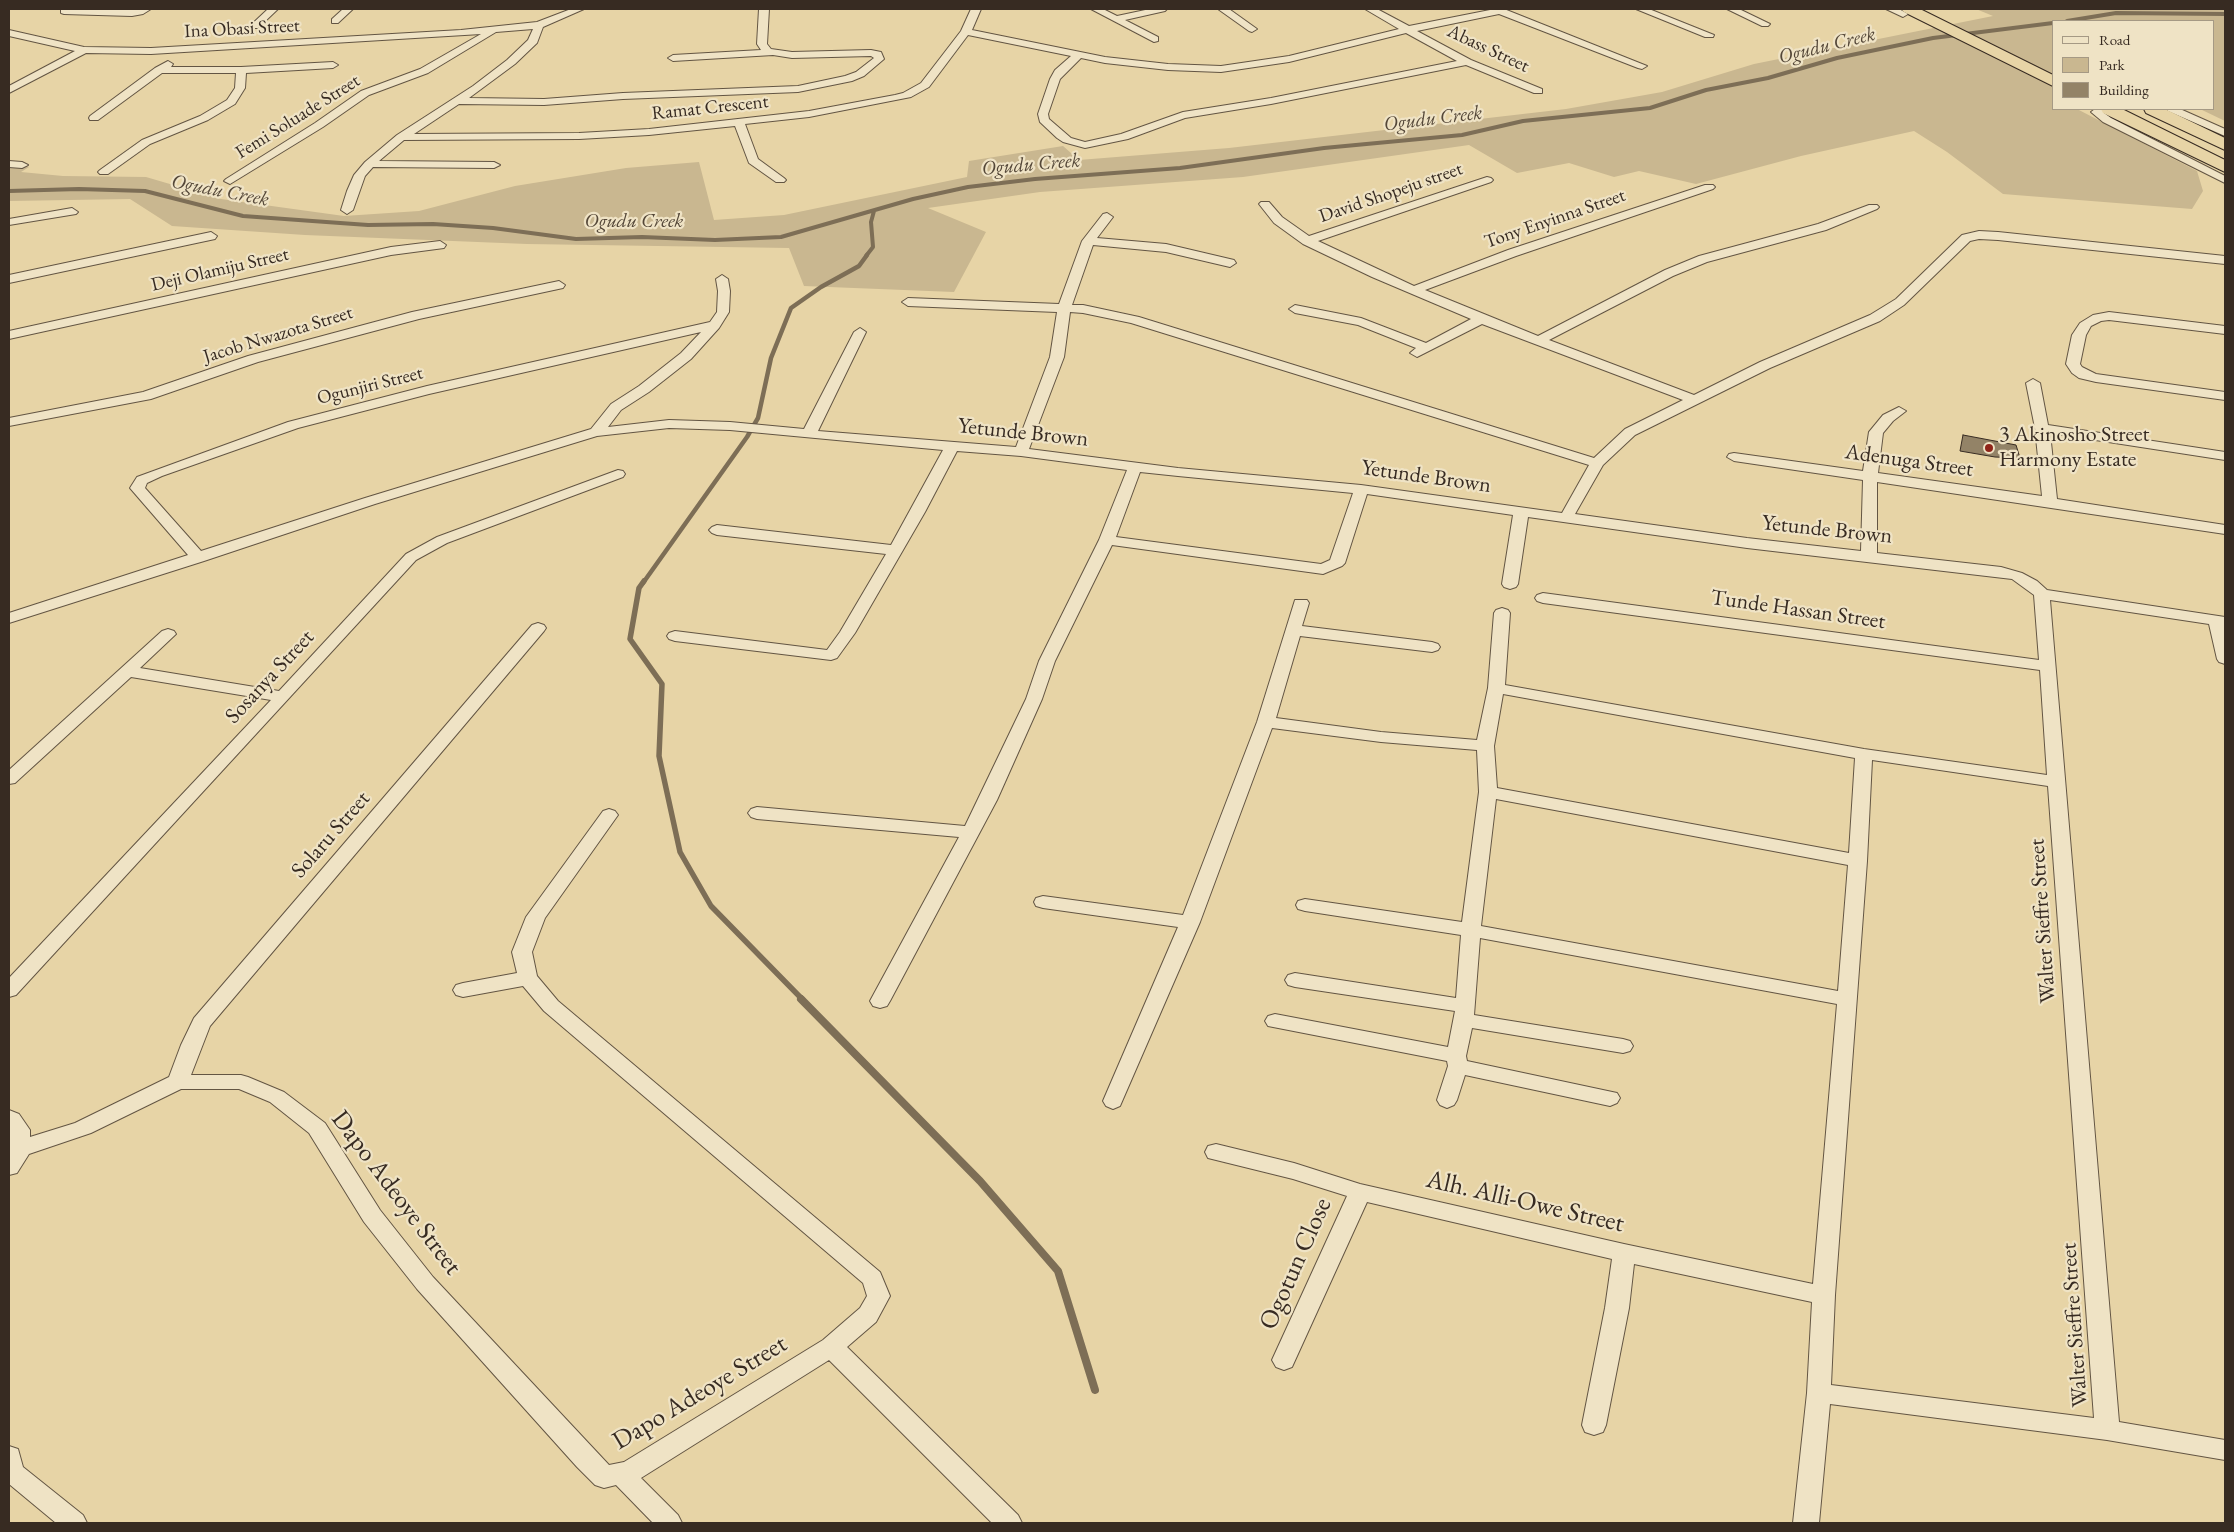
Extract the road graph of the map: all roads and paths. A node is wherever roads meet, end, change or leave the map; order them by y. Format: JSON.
{"nodes":[{"id":1,"x":146,"y":9,"type":"edge"},
{"id":2,"x":274,"y":9,"type":"edge"},
{"id":3,"x":348,"y":9,"type":"edge"},
{"id":4,"x":579,"y":9,"type":"edge"},
{"id":5,"x":764,"y":9,"type":"edge"},
{"id":6,"x":976,"y":9,"type":"edge"},
{"id":7,"x":1096,"y":9,"type":"edge"},
{"id":8,"x":1162,"y":9,"type":"edge"},
{"id":9,"x":1223,"y":9,"type":"edge"},
{"id":10,"x":1370,"y":9,"type":"edge"},
{"id":11,"x":1641,"y":9,"type":"edge"},
{"id":12,"x":1732,"y":9,"type":"edge"},
{"id":13,"x":1891,"y":9,"type":"edge"},
{"id":14,"x":1498,"y":10,"type":"edge"},
{"id":15,"x":64,"y":11,"type":"dead end"},
{"id":16,"x":1906,"y":12,"type":"edge"},
{"id":17,"x":1116,"y":18,"type":"junction"},
{"id":18,"x":335,"y":21,"type":"dead end"},
{"id":19,"x":1765,"y":24,"type":"dead end"},
{"id":20,"x":539,"y":25,"type":"junction"},
{"id":21,"x":255,"y":26,"type":"dead end"},
{"id":22,"x":1252,"y":29,"type":"dead end"},
{"id":23,"x":1410,"y":29,"type":"junction"},
{"id":24,"x":492,"y":31,"type":"junction"},
{"id":25,"x":966,"y":32,"type":"junction"},
{"id":26,"x":9,"y":33,"type":"edge"},
{"id":27,"x":1709,"y":34,"type":"dead end"},
{"id":28,"x":1154,"y":39,"type":"dead end"},
{"id":29,"x":84,"y":50,"type":"junction"},
{"id":30,"x":189,"y":50,"type":"junction"},
{"id":31,"x":772,"y":52,"type":"junction"},
{"id":32,"x":1077,"y":56,"type":"junction"},
{"id":33,"x":673,"y":58,"type":"dead end"},
{"id":34,"x":1467,"y":62,"type":"junction"},
{"id":35,"x":333,"y":65,"type":"dead end"},
{"id":36,"x":1642,"y":66,"type":"dead end"},
{"id":37,"x":159,"y":70,"type":"junction"},
{"id":38,"x":241,"y":70,"type":"junction"},
{"id":39,"x":2052,"y":81,"type":"edge"},
{"id":40,"x":9,"y":90,"type":"edge"},
{"id":41,"x":1538,"y":91,"type":"dead end"},
{"id":42,"x":456,"y":101,"type":"junction"},
{"id":43,"x":2101,"y":110,"type":"edge"},
{"id":44,"x":2111,"y":110,"type":"edge"},
{"id":45,"x":2154,"y":110,"type":"edge"},
{"id":46,"x":2174,"y":110,"type":"edge"},
{"id":47,"x":94,"y":118,"type":"dead end"},
{"id":48,"x":739,"y":123,"type":"junction"},
{"id":49,"x":2225,"y":133,"type":"edge"},
{"id":50,"x":401,"y":137,"type":"junction"},
{"id":51,"x":2225,"y":145,"type":"edge"},
{"id":52,"x":9,"y":164,"type":"edge"},
{"id":53,"x":369,"y":164,"type":"junction"},
{"id":54,"x":22,"y":165,"type":"dead end"},
{"id":55,"x":494,"y":165,"type":"dead end"},
{"id":56,"x":2225,"y":167,"type":"edge"},
{"id":57,"x":104,"y":172,"type":"dead end"},
{"id":58,"x":780,"y":180,"type":"dead end"},
{"id":59,"x":1487,"y":180,"type":"dead end"},
{"id":60,"x":2225,"y":180,"type":"edge"},
{"id":61,"x":230,"y":181,"type":"dead end"},
{"id":62,"x":1709,"y":187,"type":"dead end"},
{"id":63,"x":1265,"y":204,"type":"dead end"},
{"id":64,"x":1873,"y":206,"type":"dead end"},
{"id":65,"x":347,"y":210,"type":"dead end"},
{"id":66,"x":72,"y":212,"type":"dead end"},
{"id":67,"x":1107,"y":217,"type":"dead end"},
{"id":68,"x":9,"y":222,"type":"edge"},
{"id":69,"x":211,"y":236,"type":"dead end"},
{"id":70,"x":1088,"y":241,"type":"junction"},
{"id":71,"x":1307,"y":241,"type":"junction"},
{"id":72,"x":440,"y":245,"type":"dead end"},
{"id":73,"x":2225,"y":260,"type":"edge"},
{"id":74,"x":1230,"y":264,"type":"dead end"},
{"id":75,"x":9,"y":279,"type":"edge"},
{"id":76,"x":722,"y":279,"type":"dead end"},
{"id":77,"x":559,"y":285,"type":"dead end"},
{"id":78,"x":1414,"y":290,"type":"junction"},
{"id":79,"x":908,"y":302,"type":"dead end"},
{"id":80,"x":1064,"y":308,"type":"junction"},
{"id":81,"x":1295,"y":309,"type":"dead end"},
{"id":82,"x":1481,"y":319,"type":"junction"},
{"id":83,"x":714,"y":325,"type":"junction"},
{"id":84,"x":2225,"y":330,"type":"edge"},
{"id":85,"x":860,"y":332,"type":"dead end"},
{"id":86,"x":9,"y":335,"type":"edge"},
{"id":87,"x":1538,"y":341,"type":"junction"},
{"id":88,"x":1428,"y":348,"type":"junction"},
{"id":89,"x":1415,"y":355,"type":"dead end"},
{"id":90,"x":2033,"y":383,"type":"dead end"},
{"id":91,"x":2225,"y":396,"type":"edge"},
{"id":92,"x":1694,"y":400,"type":"junction"},
{"id":93,"x":1899,"y":410,"type":"dead end"},
{"id":94,"x":9,"y":422,"type":"edge"},
{"id":95,"x":2042,"y":428,"type":"junction"},
{"id":96,"x":596,"y":432,"type":"junction"},
{"id":97,"x":804,"y":433,"type":"junction"},
{"id":98,"x":951,"y":448,"type":"junction"},
{"id":99,"x":1021,"y":452,"type":"junction"},
{"id":100,"x":2225,"y":456,"type":"edge"},
{"id":101,"x":1734,"y":457,"type":"dead end"},
{"id":102,"x":1597,"y":463,"type":"junction"},
{"id":103,"x":1135,"y":467,"type":"junction"},
{"id":104,"x":618,"y":474,"type":"dead end"},
{"id":105,"x":1870,"y":476,"type":"junction"},
{"id":106,"x":1361,"y":489,"type":"junction"},
{"id":107,"x":2050,"y":502,"type":"junction"},
{"id":108,"x":1521,"y":511,"type":"junction"},
{"id":109,"x":1566,"y":516,"type":"junction"},
{"id":110,"x":718,"y":530,"type":"dead end"},
{"id":111,"x":2225,"y":530,"type":"edge"},
{"id":112,"x":1107,"y":540,"type":"junction"},
{"id":113,"x":894,"y":550,"type":"junction"},
{"id":114,"x":1869,"y":556,"type":"junction"},
{"id":115,"x":199,"y":558,"type":"junction"},
{"id":116,"x":1510,"y":584,"type":"dead end"},
{"id":117,"x":2042,"y":594,"type":"junction"},
{"id":118,"x":1543,"y":598,"type":"dead end"},
{"id":119,"x":1301,"y":603,"type":"dead end"},
{"id":120,"x":11,"y":613,"type":"edge"},
{"id":121,"x":1502,"y":613,"type":"dead end"},
{"id":122,"x":2221,"y":621,"type":"edge"},
{"id":123,"x":538,"y":628,"type":"dead end"},
{"id":124,"x":1294,"y":630,"type":"junction"},
{"id":125,"x":168,"y":634,"type":"dead end"},
{"id":126,"x":675,"y":636,"type":"dead end"},
{"id":127,"x":1432,"y":647,"type":"dead end"},
{"id":128,"x":2225,"y":659,"type":"edge"},
{"id":129,"x":2048,"y":666,"type":"junction"},
{"id":130,"x":127,"y":671,"type":"junction"},
{"id":131,"x":1496,"y":688,"type":"junction"},
{"id":132,"x":283,"y":697,"type":"junction"},
{"id":133,"x":1266,"y":722,"type":"junction"},
{"id":134,"x":1485,"y":746,"type":"junction"},
{"id":135,"x":1864,"y":754,"type":"junction"},
{"id":136,"x":9,"y":779,"type":"edge"},
{"id":137,"x":2056,"y":782,"type":"junction"},
{"id":138,"x":1488,"y":792,"type":"junction"},
{"id":139,"x":757,"y":813,"type":"dead end"},
{"id":140,"x":609,"y":815,"type":"dead end"},
{"id":141,"x":970,"y":832,"type":"junction"},
{"id":142,"x":1858,"y":861,"type":"junction"},
{"id":143,"x":1043,"y":902,"type":"dead end"},
{"id":144,"x":1305,"y":905,"type":"dead end"},
{"id":145,"x":1190,"y":922,"type":"junction"},
{"id":146,"x":1471,"y":930,"type":"junction"},
{"id":147,"x":528,"y":978,"type":"junction"},
{"id":148,"x":1294,"y":980,"type":"dead end"},
{"id":149,"x":9,"y":990,"type":"edge"},
{"id":150,"x":463,"y":990,"type":"dead end"},
{"id":151,"x":1846,"y":999,"type":"junction"},
{"id":152,"x":880,"y":1001,"type":"dead end"},
{"id":153,"x":1464,"y":1013,"type":"junction"},
{"id":154,"x":1275,"y":1021,"type":"dead end"},
{"id":155,"x":1623,"y":1046,"type":"dead end"},
{"id":156,"x":1457,"y":1061,"type":"junction"},
{"id":157,"x":178,"y":1082,"type":"junction"},
{"id":158,"x":1610,"y":1098,"type":"dead end"},
{"id":159,"x":1447,"y":1100,"type":"dead end"},
{"id":160,"x":1113,"y":1101,"type":"dead end"},
{"id":161,"x":9,"y":1118,"type":"edge"},
{"id":162,"x":21,"y":1148,"type":"junction"},
{"id":163,"x":1216,"y":1152,"type":"dead end"},
{"id":164,"x":9,"y":1167,"type":"edge"},
{"id":165,"x":1360,"y":1192,"type":"junction"},
{"id":166,"x":1624,"y":1253,"type":"junction"},
{"id":167,"x":1824,"y":1296,"type":"junction"},
{"id":168,"x":831,"y":1347,"type":"junction"},
{"id":169,"x":1284,"y":1360,"type":"dead end"},
{"id":170,"x":1820,"y":1393,"type":"junction"},
{"id":171,"x":1594,"y":1425,"type":"dead end"},
{"id":172,"x":2107,"y":1430,"type":"junction"},
{"id":173,"x":2225,"y":1450,"type":"edge"},
{"id":174,"x":10,"y":1468,"type":"edge"},
{"id":175,"x":620,"y":1473,"type":"junction"},
{"id":176,"x":74,"y":1523,"type":"edge"},
{"id":177,"x":669,"y":1523,"type":"edge"},
{"id":178,"x":1009,"y":1523,"type":"edge"},
{"id":179,"x":1806,"y":1523,"type":"edge"}],
"edges":[{"from":1,"to":15,"type":"street"},
{"from":2,"to":21,"type":"street"},
{"from":3,"to":18,"type":"street"},
{"from":4,"to":20,"type":"street","name":"Ina Obasi Street"},
{"from":5,"to":31,"type":"street"},
{"from":6,"to":25,"type":"street","name":"Ramat Crescent"},
{"from":7,"to":17,"type":"street"},
{"from":8,"to":17,"type":"street"},
{"from":9,"to":22,"type":"street"},
{"from":10,"to":23,"type":"street","name":"Abass Street"},
{"from":11,"to":27,"type":"street"},
{"from":12,"to":19,"type":"street"},
{"from":13,"to":16,"type":"street"},
{"from":14,"to":23,"type":"street"},
{"from":14,"to":36,"type":"street"},
{"from":16,"to":39,"type":"highway"},
{"from":17,"to":28,"type":"street"},
{"from":20,"to":24,"type":"street","name":"Ina Obasi Street"},
{"from":20,"to":42,"type":"street"},
{"from":23,"to":32,"type":"street"},
{"from":23,"to":34,"type":"street","name":"Abass Street"},
{"from":24,"to":30,"type":"street","name":"Ina Obasi Street"},
{"from":24,"to":61,"type":"street","name":"Femi Soluade Street"},
{"from":25,"to":32,"type":"street"},
{"from":25,"to":48,"type":"street","name":"Ramat Crescent"},
{"from":26,"to":29,"type":"street","name":"Ina Obasi Street"},
{"from":29,"to":30,"type":"street","name":"Ina Obasi Street"},
{"from":29,"to":40,"type":"street"},
{"from":30,"to":37,"type":"street"},
{"from":31,"to":33,"type":"street"},
{"from":31,"to":42,"type":"street"},
{"from":32,"to":34,"type":"street"},
{"from":34,"to":41,"type":"street","name":"Abass Street"},
{"from":35,"to":38,"type":"street"},
{"from":37,"to":38,"type":"street"},
{"from":37,"to":47,"type":"street"},
{"from":38,"to":57,"type":"street"},
{"from":42,"to":50,"type":"street"},
{"from":43,"to":60,"type":"street"},
{"from":44,"to":56,"type":"highway"},
{"from":45,"to":51,"type":"highway"},
{"from":46,"to":49,"type":"street"},
{"from":48,"to":50,"type":"street","name":"Ramat Crescent"},
{"from":48,"to":58,"type":"street"},
{"from":50,"to":53,"type":"street"},
{"from":52,"to":54,"type":"street"},
{"from":53,"to":55,"type":"street"},
{"from":53,"to":65,"type":"street"},
{"from":59,"to":71,"type":"street","name":"David Shopeju street"},
{"from":62,"to":78,"type":"street","name":"Tony Enyinna Street"},
{"from":63,"to":71,"type":"street"},
{"from":64,"to":87,"type":"street"},
{"from":66,"to":68,"type":"street"},
{"from":67,"to":70,"type":"street"},
{"from":69,"to":75,"type":"street"},
{"from":70,"to":74,"type":"street"},
{"from":70,"to":80,"type":"street"},
{"from":71,"to":78,"type":"street"},
{"from":72,"to":86,"type":"street","name":"Deji Olamiju Street"},
{"from":73,"to":92,"type":"street"},
{"from":76,"to":83,"type":"street"},
{"from":77,"to":94,"type":"street","name":"Jacob Nwazota Street"},
{"from":78,"to":82,"type":"street"},
{"from":79,"to":80,"type":"street"},
{"from":80,"to":99,"type":"street"},
{"from":80,"to":102,"type":"street"},
{"from":81,"to":88,"type":"street"},
{"from":82,"to":87,"type":"street"},
{"from":82,"to":88,"type":"street"},
{"from":83,"to":96,"type":"street"},
{"from":83,"to":115,"type":"street","name":"Ogunjiri Street"},
{"from":84,"to":91,"type":"street"},
{"from":85,"to":97,"type":"street"},
{"from":87,"to":92,"type":"street"},
{"from":88,"to":89,"type":"street"},
{"from":90,"to":95,"type":"street"},
{"from":92,"to":102,"type":"street"},
{"from":93,"to":105,"type":"street"},
{"from":95,"to":100,"type":"street"},
{"from":95,"to":107,"type":"street"},
{"from":96,"to":97,"type":"street","name":"Yetunde Brown"},
{"from":96,"to":115,"type":"street","name":"Yetunde Brown"},
{"from":97,"to":98,"type":"street","name":"Yetunde Brown"},
{"from":98,"to":99,"type":"street","name":"Yetunde Brown"},
{"from":98,"to":113,"type":"street"},
{"from":99,"to":103,"type":"street","name":"Yetunde Brown"},
{"from":101,"to":105,"type":"street","name":"Adenuga Street"},
{"from":102,"to":109,"type":"street"},
{"from":103,"to":106,"type":"street","name":"Yetunde Brown"},
{"from":103,"to":112,"type":"street"},
{"from":104,"to":132,"type":"street","name":"Sosanya Street"},
{"from":105,"to":107,"type":"street","name":"Adenuga Street"},
{"from":105,"to":114,"type":"street"},
{"from":106,"to":108,"type":"street","name":"Yetunde Brown"},
{"from":106,"to":112,"type":"street"},
{"from":107,"to":111,"type":"street","name":"Adenuga Street"},
{"from":108,"to":109,"type":"street","name":"Yetunde Brown"},
{"from":108,"to":116,"type":"street"},
{"from":109,"to":114,"type":"street","name":"Yetunde Brown"},
{"from":110,"to":113,"type":"street"},
{"from":112,"to":141,"type":"street"},
{"from":113,"to":126,"type":"street"},
{"from":114,"to":117,"type":"street","name":"Yetunde Brown"},
{"from":115,"to":120,"type":"street","name":"Yetunde Brown"},
{"from":117,"to":122,"type":"street"},
{"from":117,"to":129,"type":"street","name":"Walter Sieffre Street"},
{"from":118,"to":129,"type":"street","name":"Tunde Hassan Street"},
{"from":119,"to":124,"type":"street"},
{"from":121,"to":131,"type":"street"},
{"from":122,"to":128,"type":"street"},
{"from":123,"to":157,"type":"street","name":"Solaru Street"},
{"from":124,"to":127,"type":"street"},
{"from":124,"to":133,"type":"street"},
{"from":125,"to":130,"type":"street"},
{"from":129,"to":137,"type":"street","name":"Walter Sieffre Street"},
{"from":130,"to":132,"type":"street"},
{"from":130,"to":136,"type":"street"},
{"from":131,"to":134,"type":"street"},
{"from":131,"to":135,"type":"street"},
{"from":132,"to":149,"type":"street","name":"Sosanya Street"},
{"from":133,"to":134,"type":"street"},
{"from":133,"to":145,"type":"street"},
{"from":134,"to":138,"type":"street"},
{"from":135,"to":137,"type":"street"},
{"from":135,"to":142,"type":"street"},
{"from":137,"to":172,"type":"street","name":"Walter Sieffre Street"},
{"from":138,"to":142,"type":"street"},
{"from":138,"to":146,"type":"street"},
{"from":139,"to":141,"type":"street"},
{"from":140,"to":147,"type":"street","name":"Dapo Adeoye Street"},
{"from":141,"to":152,"type":"street"},
{"from":142,"to":151,"type":"street"},
{"from":143,"to":145,"type":"street"},
{"from":144,"to":146,"type":"street"},
{"from":145,"to":160,"type":"street"},
{"from":146,"to":151,"type":"street"},
{"from":146,"to":153,"type":"street"},
{"from":147,"to":150,"type":"street"},
{"from":147,"to":168,"type":"street","name":"Dapo Adeoye Street"},
{"from":148,"to":153,"type":"street"},
{"from":151,"to":167,"type":"street"},
{"from":153,"to":155,"type":"street"},
{"from":153,"to":156,"type":"street"},
{"from":154,"to":156,"type":"street"},
{"from":156,"to":158,"type":"street"},
{"from":156,"to":159,"type":"street"},
{"from":157,"to":162,"type":"street","name":"Dapo Adeoye Street"},
{"from":157,"to":175,"type":"street","name":"Dapo Adeoye Street"},
{"from":161,"to":162,"type":"street"},
{"from":162,"to":164,"type":"street"},
{"from":163,"to":165,"type":"street","name":"Alh. Alli-Owe Street"},
{"from":165,"to":166,"type":"street","name":"Alh. Alli-Owe Street"},
{"from":165,"to":169,"type":"street","name":"Ogotun Close"},
{"from":166,"to":167,"type":"street","name":"Alh. Alli-Owe Street"},
{"from":166,"to":171,"type":"street"},
{"from":167,"to":170,"type":"street"},
{"from":168,"to":175,"type":"street","name":"Dapo Adeoye Street"},
{"from":168,"to":178,"type":"street"},
{"from":170,"to":172,"type":"street"},
{"from":170,"to":179,"type":"street"},
{"from":172,"to":173,"type":"street"},
{"from":174,"to":176,"type":"street"},
{"from":175,"to":177,"type":"street"}]}
